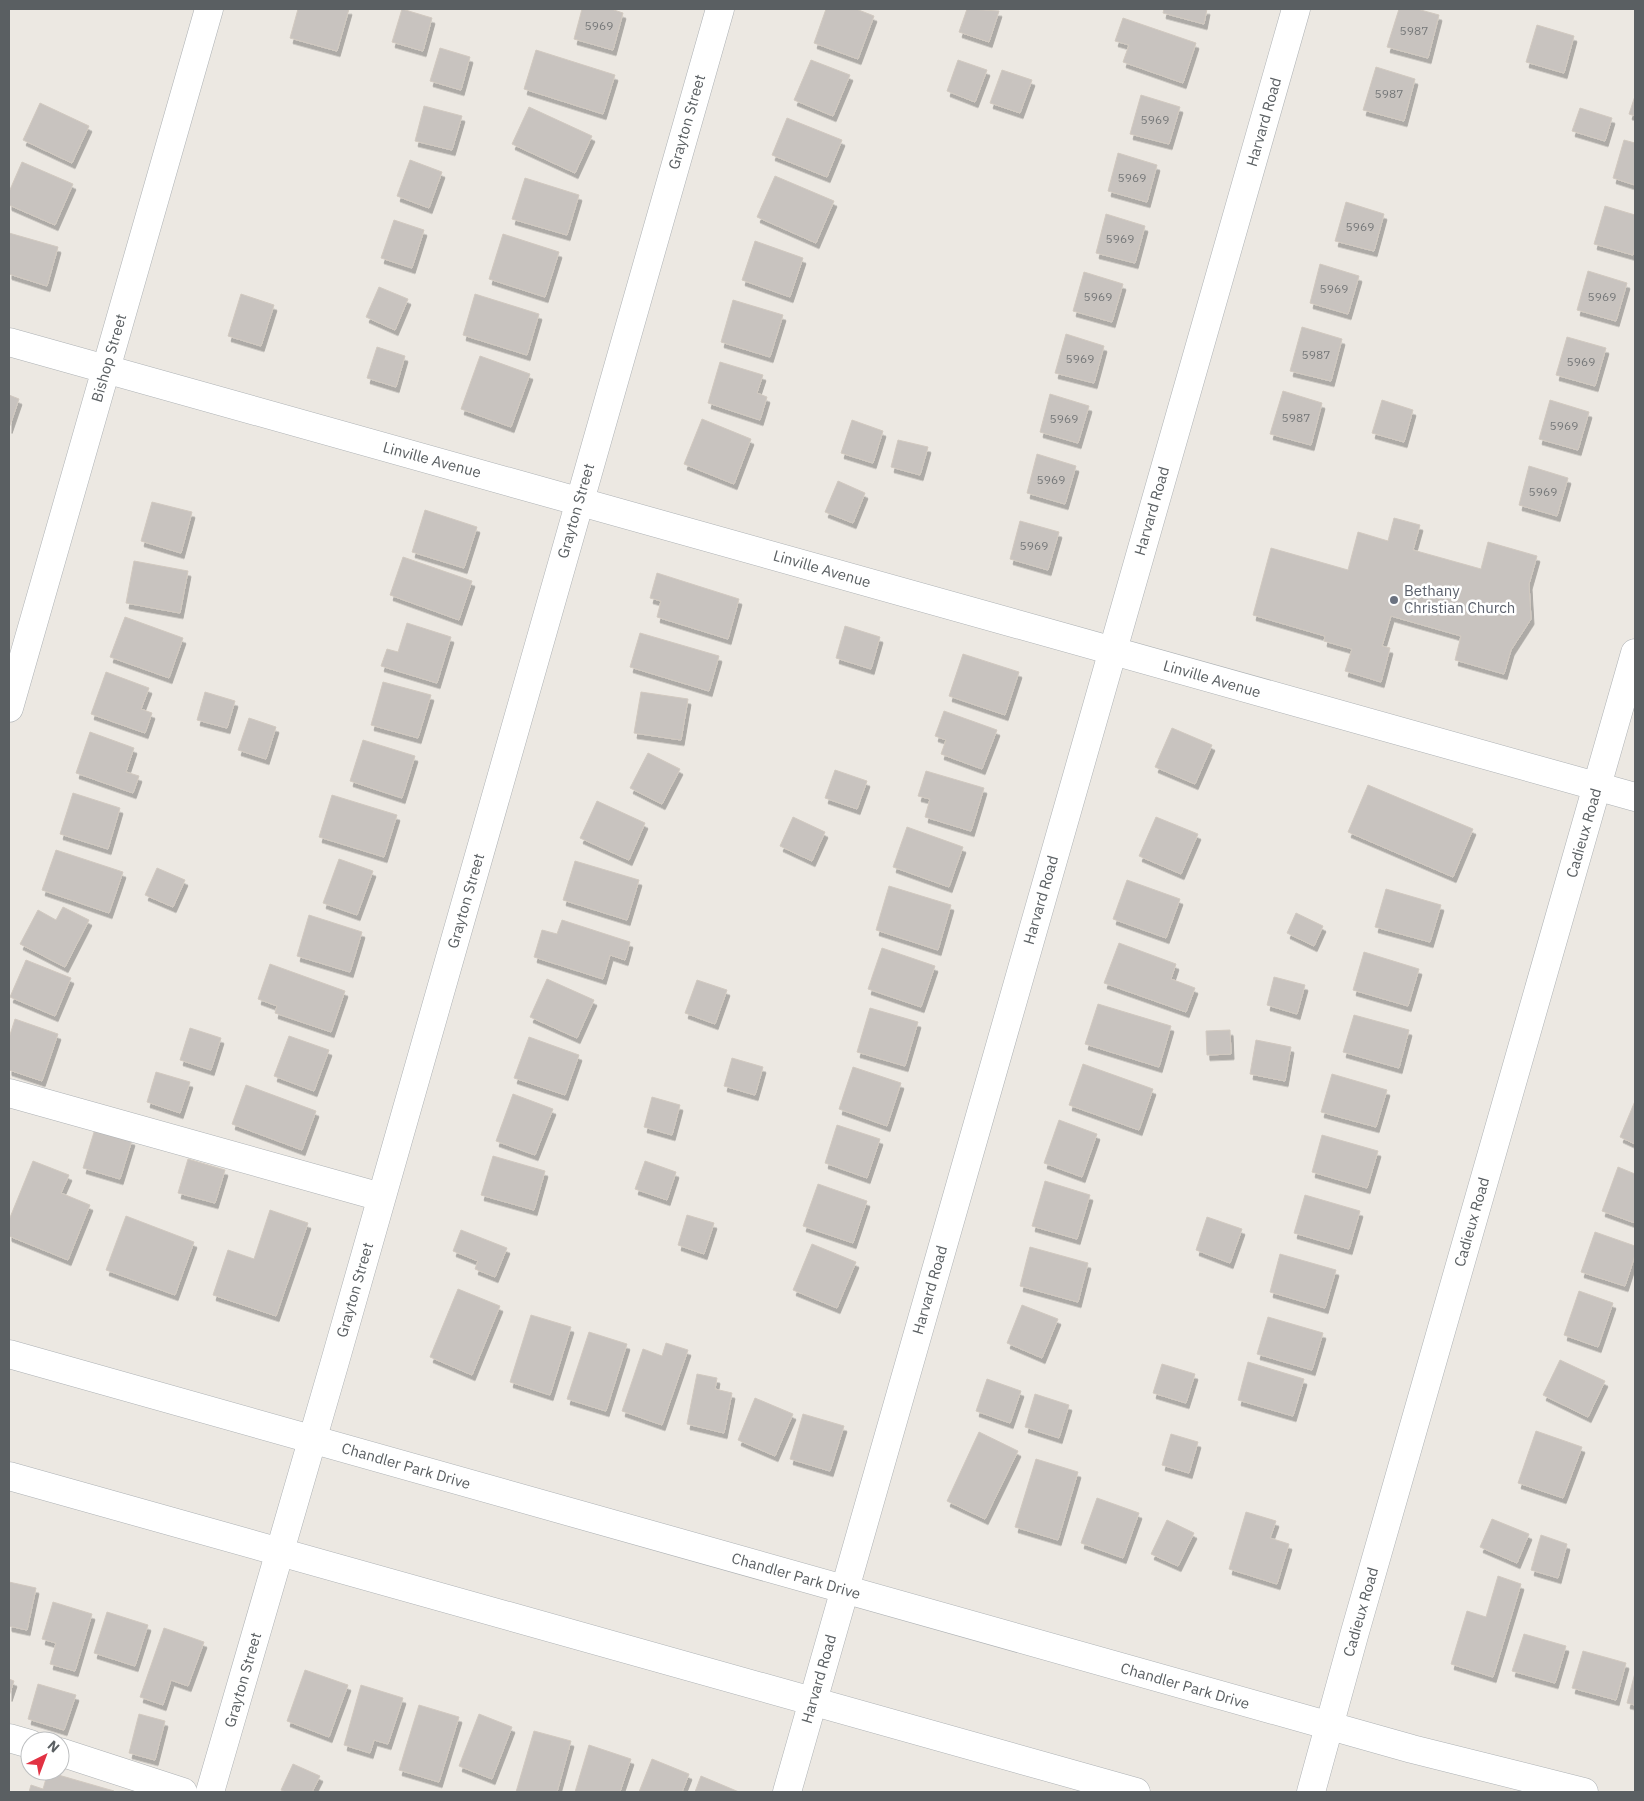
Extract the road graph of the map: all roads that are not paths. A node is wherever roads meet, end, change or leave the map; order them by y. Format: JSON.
{"nodes":[{"id":1,"x":209,"y":9,"type":"edge"},
{"id":2,"x":720,"y":9,"type":"edge"},
{"id":3,"x":1296,"y":9,"type":"edge"},
{"id":4,"x":9,"y":342,"type":"edge"},
{"id":5,"x":105,"y":369,"type":"junction"},
{"id":6,"x":579,"y":501,"type":"junction"},
{"id":7,"x":1112,"y":651,"type":"junction"},
{"id":8,"x":1635,"y":653,"type":"edge"},
{"id":9,"x":9,"y":708,"type":"edge"},
{"id":10,"x":1597,"y":786,"type":"junction"},
{"id":11,"x":1635,"y":797,"type":"edge"},
{"id":12,"x":9,"y":1093,"type":"edge"},
{"id":13,"x":381,"y":1197,"type":"junction"},
{"id":14,"x":9,"y":1354,"type":"edge"},
{"id":15,"x":312,"y":1440,"type":"junction"},
{"id":16,"x":9,"y":1476,"type":"edge"},
{"id":17,"x":280,"y":1553,"type":"junction"},
{"id":18,"x":845,"y":1590,"type":"junction"},
{"id":19,"x":813,"y":1701,"type":"junction"},
{"id":20,"x":1330,"y":1726,"type":"junction"},
{"id":21,"x":70,"y":1755,"type":"edge"},
{"id":22,"x":183,"y":1792,"type":"edge"},
{"id":23,"x":210,"y":1792,"type":"edge"},
{"id":24,"x":787,"y":1792,"type":"edge"},
{"id":25,"x":1136,"y":1792,"type":"edge"},
{"id":26,"x":1311,"y":1792,"type":"edge"},
{"id":27,"x":1584,"y":1792,"type":"edge"}],
"edges":[{"from":1,"to":5,"type":"street","name":"Bishop Street"},
{"from":2,"to":6,"type":"street","name":"Grayton Street"},
{"from":3,"to":7,"type":"street","name":"Harvard Road"},
{"from":4,"to":5,"type":"street","name":"Linville Avenue"},
{"from":5,"to":6,"type":"street","name":"Linville Avenue"},
{"from":5,"to":9,"type":"street","name":"Bishop Street"},
{"from":6,"to":7,"type":"street","name":"Linville Avenue"},
{"from":6,"to":13,"type":"street","name":"Grayton Street"},
{"from":7,"to":10,"type":"street","name":"Linville Avenue"},
{"from":7,"to":18,"type":"street","name":"Harvard Road"},
{"from":8,"to":10,"type":"street","name":"Cadieux Road"},
{"from":10,"to":11,"type":"street","name":"Linville Avenue"},
{"from":10,"to":20,"type":"street","name":"Cadieux Road"},
{"from":12,"to":13,"type":"street"},
{"from":13,"to":15,"type":"street","name":"Grayton Street"},
{"from":14,"to":15,"type":"street","name":"Chandler Park Drive"},
{"from":15,"to":17,"type":"street","name":"Grayton Street"},
{"from":15,"to":18,"type":"street","name":"Chandler Park Drive"},
{"from":16,"to":17,"type":"street"},
{"from":17,"to":19,"type":"street"},
{"from":17,"to":23,"type":"street","name":"Grayton Street"},
{"from":18,"to":19,"type":"street","name":"Harvard Road"},
{"from":18,"to":20,"type":"street","name":"Chandler Park Drive"},
{"from":19,"to":24,"type":"street","name":"Harvard Road"},
{"from":19,"to":25,"type":"street"},
{"from":20,"to":26,"type":"street","name":"Cadieux Road"},
{"from":20,"to":27,"type":"street","name":"Chandler Park Drive"},
{"from":21,"to":22,"type":"street"}]}
